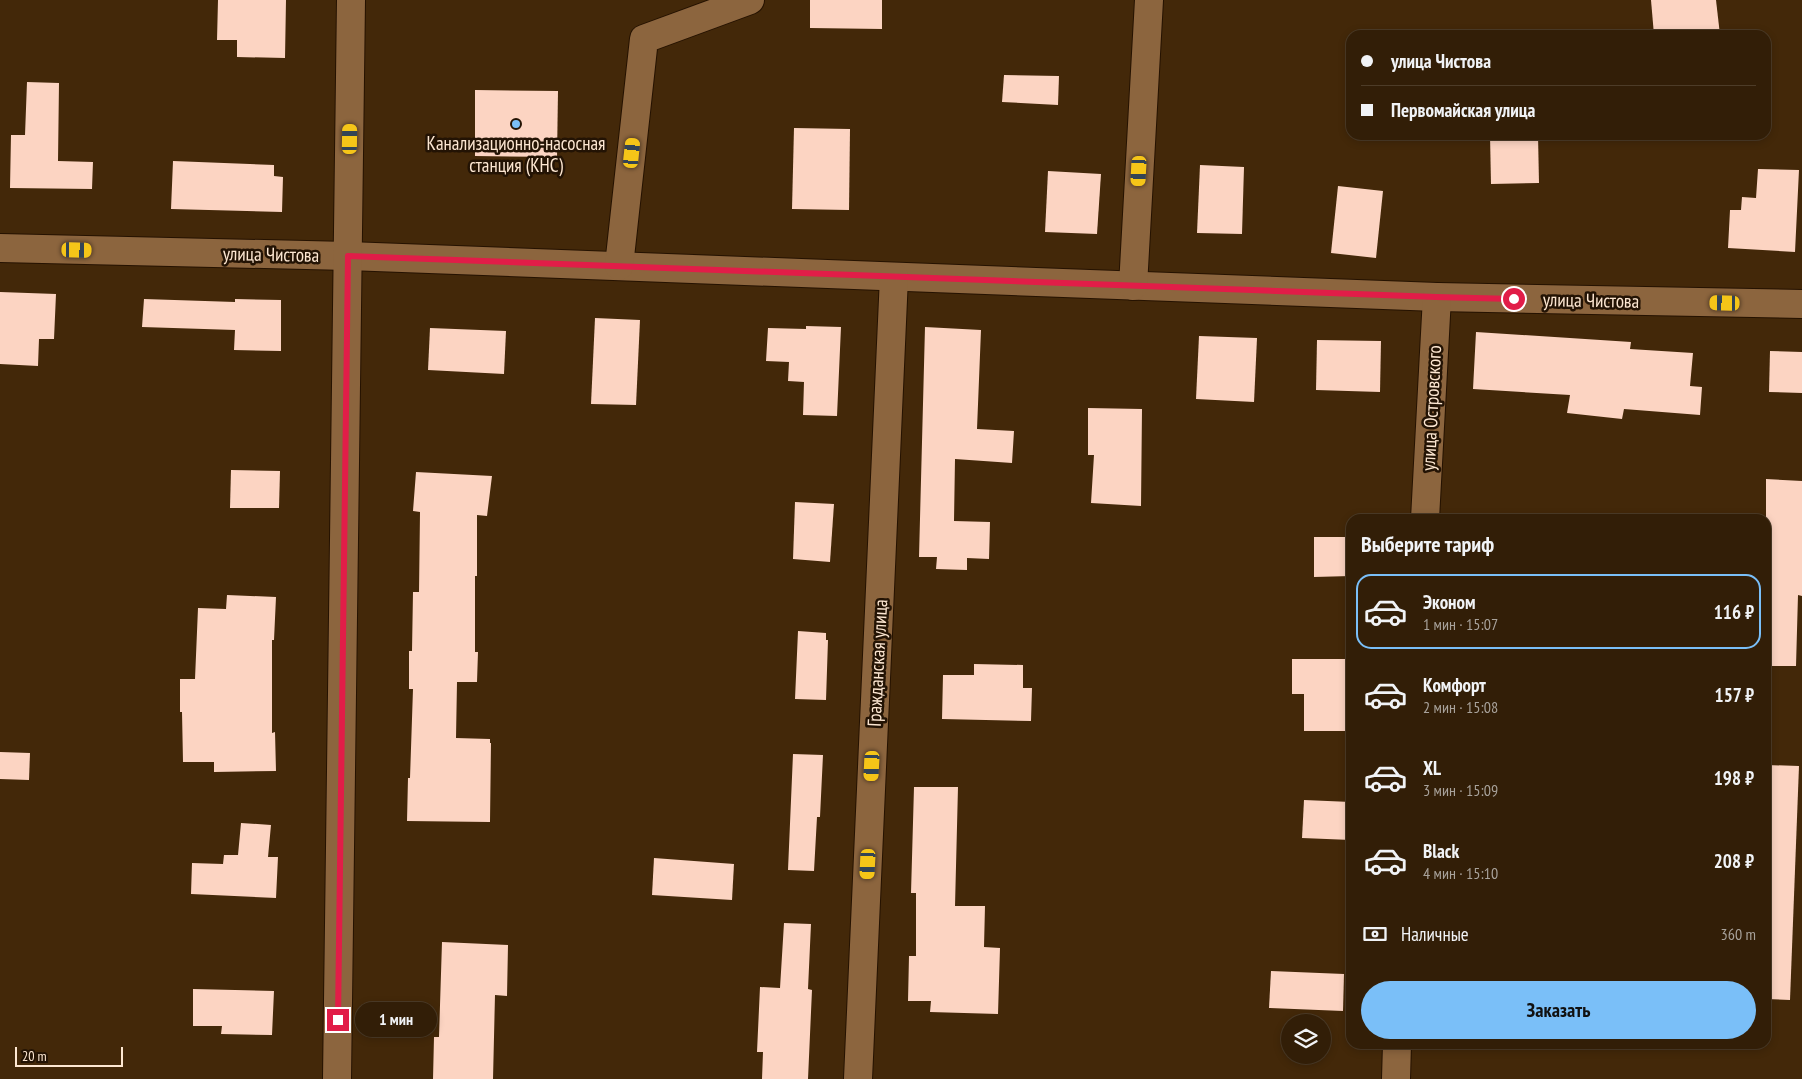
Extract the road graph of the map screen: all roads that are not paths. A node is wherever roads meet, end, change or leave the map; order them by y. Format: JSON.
{"nodes":[{"id":1,"x":351,"y":0,"type":"edge"},
{"id":2,"x":750,"y":0,"type":"edge"},
{"id":3,"x":1149,"y":0,"type":"edge"},
{"id":4,"x":0,"y":248,"type":"edge"},
{"id":5,"x":348,"y":256,"type":"junction"},
{"id":6,"x":619,"y":266,"type":"junction"},
{"id":7,"x":894,"y":276,"type":"junction"},
{"id":8,"x":1133,"y":286,"type":"junction"},
{"id":9,"x":1436,"y":297,"type":"junction"},
{"id":10,"x":1802,"y":304,"type":"edge"},
{"id":11,"x":1425,"y":514,"type":"edge"},
{"id":12,"x":1398,"y":1049,"type":"edge"},
{"id":13,"x":337,"y":1079,"type":"edge"},
{"id":14,"x":858,"y":1079,"type":"edge"},
{"id":15,"x":1396,"y":1079,"type":"edge"}],
"edges":[{"from":1,"to":5,"type":"street"},
{"from":2,"to":6,"type":"street"},
{"from":3,"to":8,"type":"street"},
{"from":4,"to":5,"type":"street","name":"улица Чистова"},
{"from":5,"to":6,"type":"street","name":"улица Чистова"},
{"from":5,"to":13,"type":"street"},
{"from":6,"to":7,"type":"street","name":"улица Чистова"},
{"from":7,"to":8,"type":"street","name":"улица Чистова"},
{"from":7,"to":14,"type":"street","name":"Гражданская улица"},
{"from":8,"to":9,"type":"street","name":"улица Чистова"},
{"from":9,"to":10,"type":"street","name":"улица Чистова"},
{"from":9,"to":11,"type":"street","name":"улица Островского"},
{"from":12,"to":15,"type":"street"}]}
